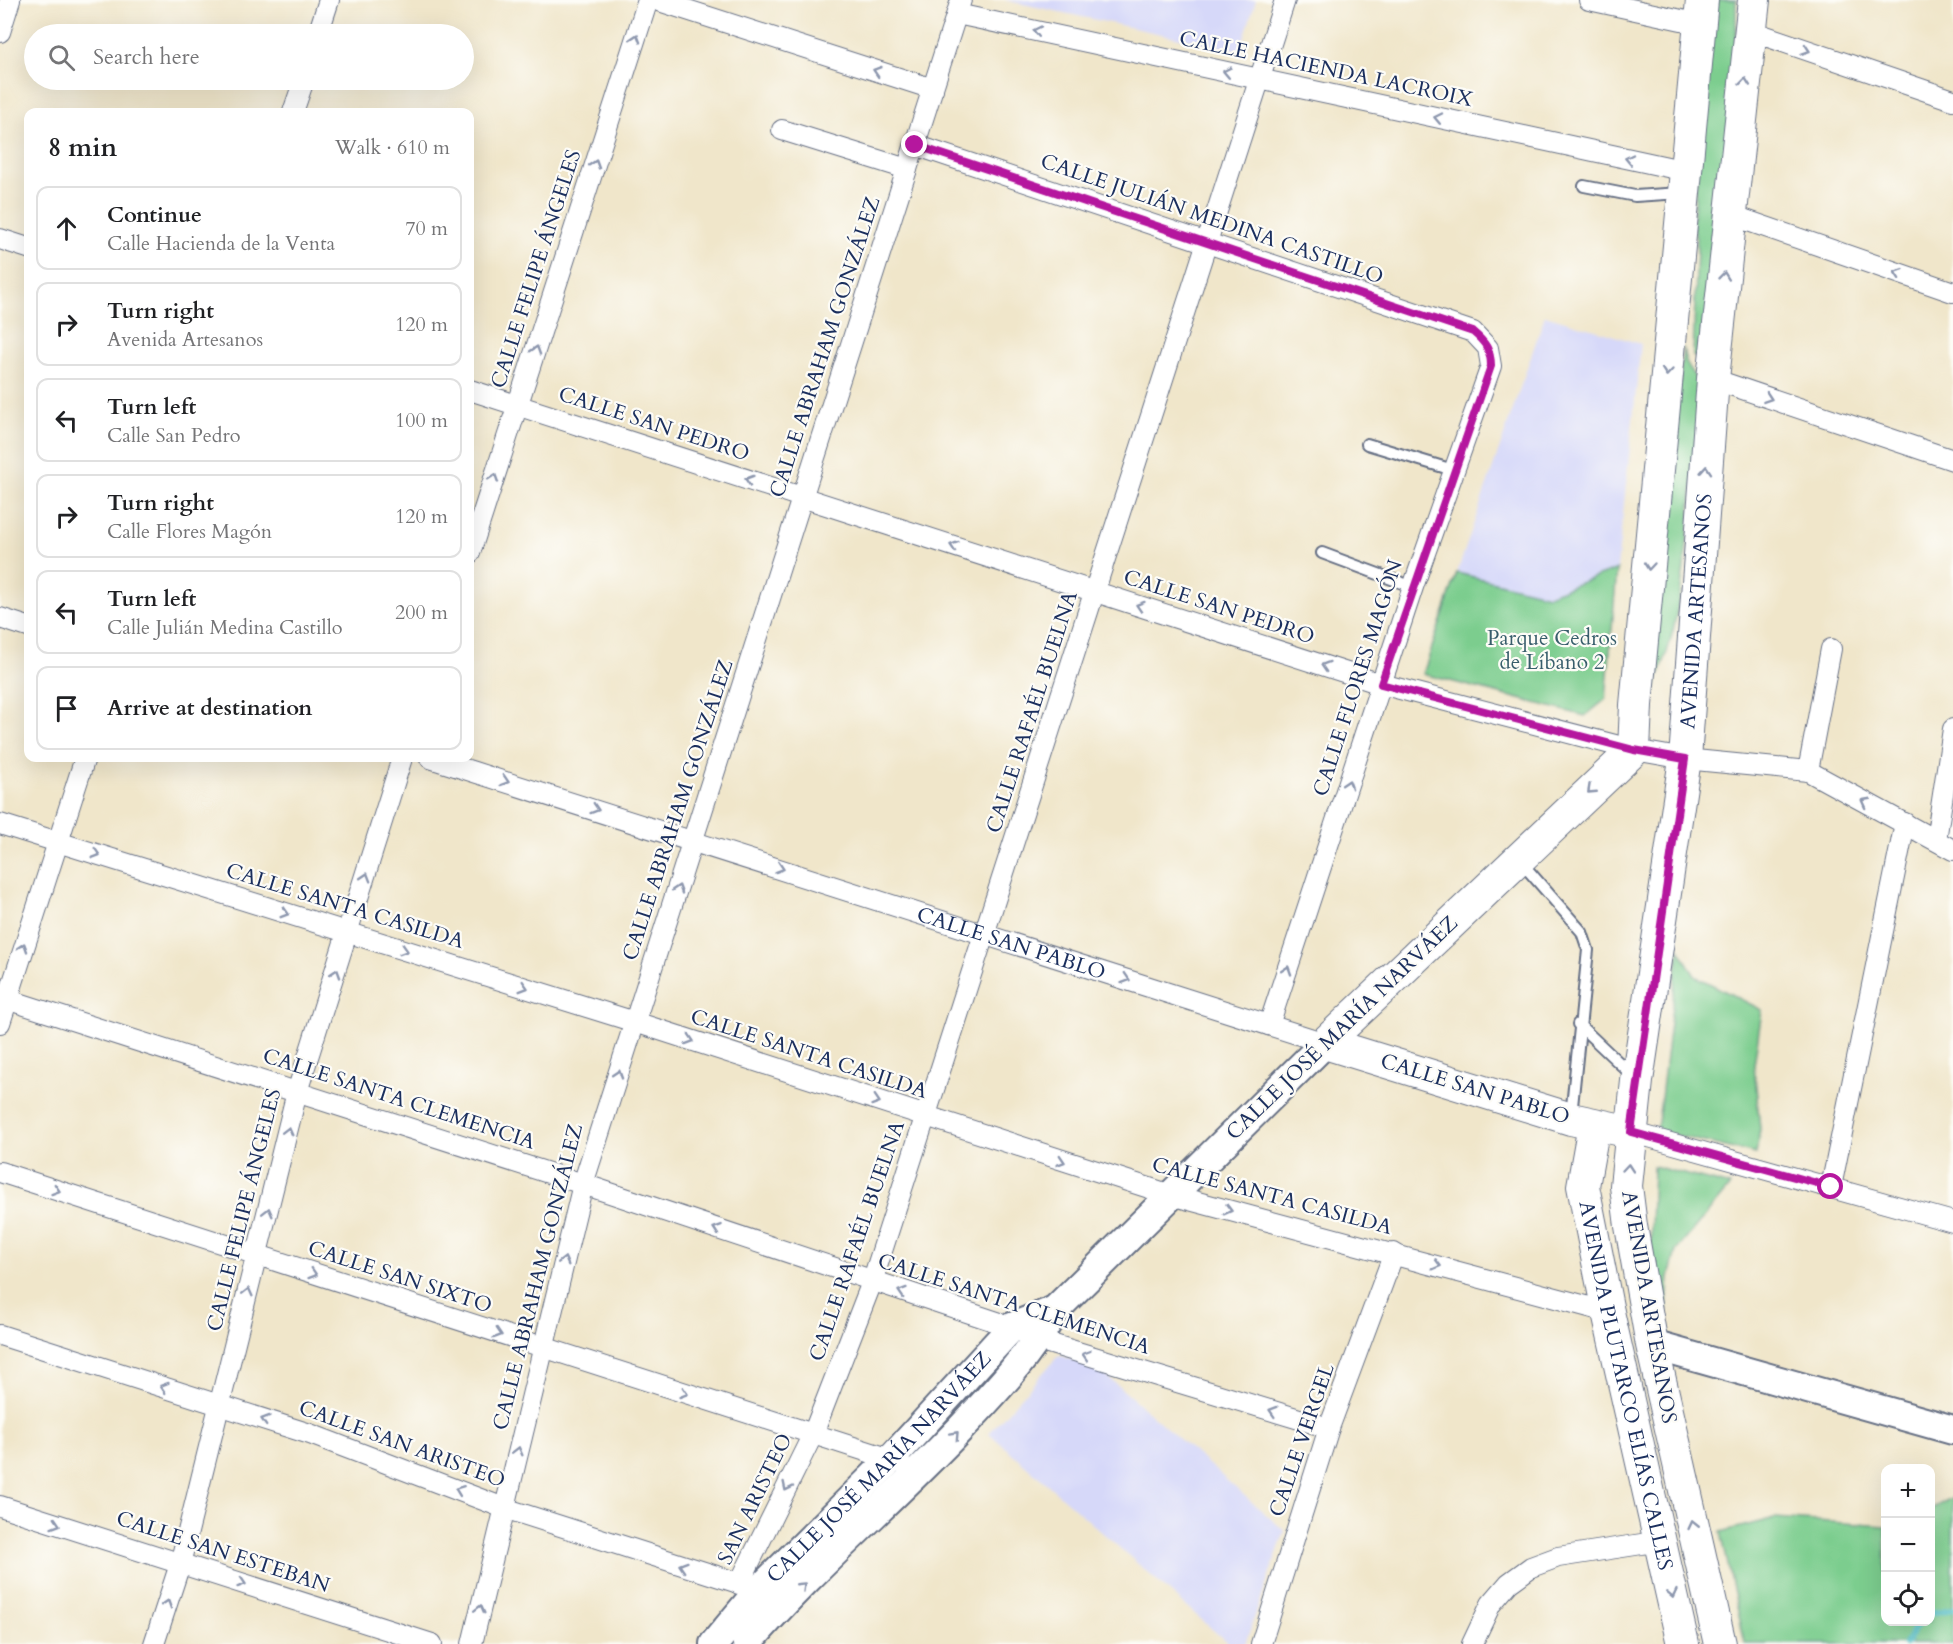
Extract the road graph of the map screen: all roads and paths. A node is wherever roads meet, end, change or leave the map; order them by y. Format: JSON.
{"nodes":[{"id":1,"x":10,"y":0,"type":"edge"},
{"id":2,"x":329,"y":0,"type":"edge"},
{"id":3,"x":648,"y":0,"type":"edge"},
{"id":4,"x":656,"y":0,"type":"edge"},
{"id":5,"x":1285,"y":0,"type":"edge"},
{"id":6,"x":1589,"y":0,"type":"edge"},
{"id":7,"x":1754,"y":0,"type":"edge"},
{"id":8,"x":959,"y":7,"type":"edge"},
{"id":9,"x":1701,"y":12,"type":"edge"},
{"id":10,"x":321,"y":24,"type":"edge"},
{"id":11,"x":0,"y":32,"type":"edge"},
{"id":12,"x":1751,"y":32,"type":"junction"},
{"id":13,"x":1259,"y":79,"type":"junction"},
{"id":14,"x":933,"y":88,"type":"junction"},
{"id":15,"x":301,"y":90,"type":"edge"},
{"id":16,"x":1953,"y":100,"type":"edge"},
{"id":17,"x":294,"y":108,"type":"edge"},
{"id":18,"x":782,"y":129,"type":"dead end"},
{"id":19,"x":915,"y":145,"type":"junction"},
{"id":20,"x":907,"y":169,"type":"junction"},
{"id":21,"x":1584,"y":186,"type":"dead end"},
{"id":22,"x":1684,"y":188,"type":"junction"},
{"id":23,"x":1731,"y":215,"type":"junction"},
{"id":24,"x":0,"y":239,"type":"edge"},
{"id":25,"x":1207,"y":242,"type":"junction"},
{"id":26,"x":24,"y":247,"type":"edge"},
{"id":27,"x":1953,"y":292,"type":"edge"},
{"id":28,"x":1488,"y":348,"type":"joint"},
{"id":29,"x":1713,"y":379,"type":"junction"},
{"id":30,"x":474,"y":391,"type":"edge"},
{"id":31,"x":518,"y":406,"type":"junction"},
{"id":32,"x":1367,"y":444,"type":"dead end"},
{"id":33,"x":1953,"y":460,"type":"edge"},
{"id":34,"x":1453,"y":470,"type":"junction"},
{"id":35,"x":802,"y":498,"type":"junction"},
{"id":36,"x":474,"y":541,"type":"edge"},
{"id":37,"x":1322,"y":553,"type":"dead end"},
{"id":38,"x":1413,"y":586,"type":"junction"},
{"id":39,"x":1095,"y":592,"type":"junction"},
{"id":40,"x":0,"y":618,"type":"edge"},
{"id":41,"x":24,"y":626,"type":"edge"},
{"id":42,"x":1831,"y":649,"type":"dead end"},
{"id":43,"x":1381,"y":684,"type":"junction"},
{"id":44,"x":1953,"y":729,"type":"edge"},
{"id":45,"x":1634,"y":750,"type":"junction"},
{"id":46,"x":1685,"y":759,"type":"junction"},
{"id":47,"x":84,"y":762,"type":"edge"},
{"id":48,"x":401,"y":762,"type":"edge"},
{"id":49,"x":443,"y":762,"type":"edge"},
{"id":50,"x":1808,"y":771,"type":"junction"},
{"id":51,"x":1905,"y":823,"type":"junction"},
{"id":52,"x":0,"y":824,"type":"edge"},
{"id":53,"x":1936,"y":840,"type":"junction"},
{"id":54,"x":57,"y":841,"type":"junction"},
{"id":55,"x":694,"y":841,"type":"junction"},
{"id":56,"x":1953,"y":850,"type":"edge"},
{"id":57,"x":1517,"y":858,"type":"junction"},
{"id":58,"x":349,"y":932,"type":"junction"},
{"id":59,"x":986,"y":934,"type":"junction"},
{"id":60,"x":3,"y":998,"type":"edge"},
{"id":61,"x":635,"y":1022,"type":"junction"},
{"id":62,"x":0,"y":1023,"type":"edge"},
{"id":63,"x":1578,"y":1024,"type":"junction"},
{"id":64,"x":1269,"y":1025,"type":"junction"},
{"id":65,"x":1325,"y":1043,"type":"junction"},
{"id":66,"x":1637,"y":1080,"type":"junction"},
{"id":67,"x":297,"y":1092,"type":"junction"},
{"id":68,"x":925,"y":1118,"type":"junction"},
{"id":69,"x":1582,"y":1122,"type":"junction"},
{"id":70,"x":1631,"y":1132,"type":"junction"},
{"id":71,"x":0,"y":1172,"type":"edge"},
{"id":72,"x":583,"y":1184,"type":"junction"},
{"id":73,"x":1831,"y":1187,"type":"junction"},
{"id":74,"x":1172,"y":1195,"type":"junction"},
{"id":75,"x":1953,"y":1222,"type":"edge"},
{"id":76,"x":1394,"y":1253,"type":"junction"},
{"id":77,"x":257,"y":1256,"type":"junction"},
{"id":78,"x":872,"y":1282,"type":"junction"},
{"id":79,"x":1056,"y":1310,"type":"junction"},
{"id":80,"x":1608,"y":1312,"type":"junction"},
{"id":81,"x":1012,"y":1327,"type":"junction"},
{"id":82,"x":0,"y":1335,"type":"edge"},
{"id":83,"x":1038,"y":1340,"type":"junction"},
{"id":84,"x":1652,"y":1345,"type":"junction"},
{"id":85,"x":543,"y":1348,"type":"junction"},
{"id":86,"x":220,"y":1405,"type":"junction"},
{"id":87,"x":1329,"y":1428,"type":"junction"},
{"id":88,"x":1953,"y":1431,"type":"edge"},
{"id":89,"x":813,"y":1434,"type":"junction"},
{"id":90,"x":891,"y":1459,"type":"junction"},
{"id":91,"x":922,"y":1470,"type":"junction"},
{"id":92,"x":0,"y":1506,"type":"edge"},
{"id":93,"x":504,"y":1508,"type":"junction"},
{"id":94,"x":1661,"y":1541,"type":"junction"},
{"id":95,"x":180,"y":1564,"type":"junction"},
{"id":96,"x":749,"y":1587,"type":"junction"},
{"id":97,"x":771,"y":1616,"type":"junction"},
{"id":98,"x":731,"y":1642,"type":"edge"},
{"id":99,"x":154,"y":1644,"type":"edge"},
{"id":100,"x":432,"y":1644,"type":"edge"},
{"id":101,"x":471,"y":1644,"type":"edge"},
{"id":102,"x":1261,"y":1644,"type":"edge"},
{"id":103,"x":1472,"y":1644,"type":"edge"},
{"id":104,"x":1683,"y":1644,"type":"edge"},
{"id":105,"x":1720,"y":1644,"type":"edge"}],
"edges":[{"from":1,"to":11,"type":"street"},
{"from":2,"to":10,"type":"street"},
{"from":31,"to":3,"type":"street","name":"CALLE FELIPE ÁNGELES","one_way":true},
{"from":14,"to":4,"type":"street","one_way":true},
{"from":5,"to":13,"type":"street","name":"CALLE RAFAÉL BUELNA"},
{"from":6,"to":9,"type":"street"},
{"from":7,"to":12,"type":"main road","name":"AVENIDA ARTESANOS"},
{"from":13,"to":8,"type":"street","name":"CALLE HACIENDA LACROIX","one_way":true},
{"from":8,"to":14,"type":"street","name":"CALLE ABRAHAM GONZÁLEZ"},
{"from":9,"to":22,"type":"main road"},
{"from":12,"to":16,"type":"street","one_way":true},
{"from":23,"to":12,"type":"main road","name":"AVENIDA ARTESANOS","one_way":true},
{"from":22,"to":13,"type":"street","name":"CALLE HACIENDA LACROIX","one_way":true},
{"from":13,"to":25,"type":"street","name":"CALLE RAFAÉL BUELNA"},
{"from":14,"to":19,"type":"street","name":"CALLE ABRAHAM GONZÁLEZ"},
{"from":15,"to":17,"type":"street"},
{"from":18,"to":20,"type":"street"},
{"from":19,"to":20,"type":"street","name":"CALLE ABRAHAM GONZÁLEZ"},
{"from":19,"to":25,"type":"street","name":"CALLE JULIÁN MEDINA CASTILLO"},
{"from":20,"to":35,"type":"street","name":"CALLE ABRAHAM GONZÁLEZ"},
{"from":21,"to":22,"type":"lane"},
{"from":22,"to":29,"type":"main road"},
{"from":22,"to":45,"type":"main road","one_way":true},
{"from":27,"to":23,"type":"street","one_way":true},
{"from":29,"to":23,"type":"main road","name":"AVENIDA ARTESANOS","one_way":true},
{"from":24,"to":26,"type":"street"},
{"from":25,"to":28,"type":"street","name":"CALLE JULIÁN MEDINA CASTILLO"},
{"from":25,"to":39,"type":"street","name":"CALLE RAFAÉL BUELNA"},
{"from":28,"to":34,"type":"street","name":"CALLE FLORES MAGÓN"},
{"from":29,"to":33,"type":"street","one_way":true},
{"from":46,"to":29,"type":"main road","name":"AVENIDA ARTESANOS","one_way":true},
{"from":30,"to":31,"type":"street","name":"CALLE SAN PEDRO"},
{"from":35,"to":31,"type":"street","name":"CALLE SAN PEDRO","one_way":true},
{"from":36,"to":31,"type":"street","name":"CALLE FELIPE ÁNGELES","one_way":true},
{"from":32,"to":34,"type":"lane"},
{"from":34,"to":38,"type":"street","name":"CALLE FLORES MAGÓN"},
{"from":39,"to":35,"type":"street","name":"CALLE SAN PEDRO","one_way":true},
{"from":35,"to":55,"type":"street","name":"CALLE ABRAHAM GONZÁLEZ"},
{"from":37,"to":38,"type":"lane"},
{"from":38,"to":43,"type":"street","name":"CALLE FLORES MAGÓN"},
{"from":43,"to":39,"type":"street","name":"CALLE SAN PEDRO","one_way":true},
{"from":39,"to":59,"type":"street","name":"CALLE RAFAÉL BUELNA"},
{"from":40,"to":41,"type":"street"},
{"from":42,"to":50,"type":"street"},
{"from":43,"to":45,"type":"street","name":"CALLE SAN PEDRO"},
{"from":64,"to":43,"type":"street","name":"CALLE FLORES MAGÓN","one_way":true},
{"from":44,"to":53,"type":"street"},
{"from":45,"to":46,"type":"street","name":"CALLE SAN PEDRO"},
{"from":45,"to":57,"type":"main road","name":"CALLE JOSÉ MARÍA NARVÁEZ","one_way":true},
{"from":46,"to":50,"type":"street","name":"CALLE SAN PEDRO"},
{"from":46,"to":66,"type":"main road","name":"AVENIDA ARTESANOS"},
{"from":47,"to":54,"type":"street"},
{"from":58,"to":48,"type":"street","name":"CALLE FELIPE ÁNGELES","one_way":true},
{"from":49,"to":55,"type":"street","name":"CALLE SAN PABLO","one_way":true},
{"from":51,"to":50,"type":"street","name":"CALLE SAN PEDRO","one_way":true},
{"from":51,"to":53,"type":"street","name":"CALLE SAN PEDRO"},
{"from":51,"to":73,"type":"street"},
{"from":52,"to":54,"type":"street","name":"CALLE SANTA CASILDA"},
{"from":53,"to":56,"type":"street","name":"CALLE SAN PEDRO"},
{"from":54,"to":58,"type":"street","name":"CALLE SANTA CASILDA","one_way":true},
{"from":60,"to":54,"type":"street","one_way":true},
{"from":55,"to":59,"type":"street","name":"CALLE SAN PABLO","one_way":true},
{"from":61,"to":55,"type":"street","name":"CALLE ABRAHAM GONZÁLEZ","one_way":true},
{"from":57,"to":63,"type":"lane"},
{"from":57,"to":65,"type":"main road","name":"CALLE JOSÉ MARÍA NARVÁEZ"},
{"from":58,"to":61,"type":"street","name":"CALLE SANTA CASILDA","one_way":true},
{"from":67,"to":58,"type":"street","name":"CALLE FELIPE ÁNGELES","one_way":true},
{"from":59,"to":64,"type":"street","name":"CALLE SAN PABLO","one_way":true},
{"from":59,"to":68,"type":"street","name":"CALLE RAFAÉL BUELNA"},
{"from":60,"to":62,"type":"street"},
{"from":60,"to":67,"type":"street","name":"CALLE SANTA CLEMENCIA"},
{"from":61,"to":68,"type":"street","name":"CALLE SANTA CASILDA","one_way":true},
{"from":72,"to":61,"type":"street","name":"CALLE ABRAHAM GONZÁLEZ","one_way":true},
{"from":63,"to":66,"type":"lane"},
{"from":63,"to":69,"type":"lane"},
{"from":64,"to":65,"type":"street","name":"CALLE SAN PABLO"},
{"from":65,"to":69,"type":"main road","name":"CALLE SAN PABLO"},
{"from":65,"to":74,"type":"street","name":"CALLE JOSÉ MARÍA NARVÁEZ"},
{"from":66,"to":70,"type":"main road","name":"AVENIDA ARTESANOS"},
{"from":67,"to":72,"type":"street","name":"CALLE SANTA CLEMENCIA"},
{"from":77,"to":67,"type":"street","name":"CALLE FELIPE ÁNGELES","one_way":true},
{"from":68,"to":74,"type":"street","name":"CALLE SANTA CASILDA","one_way":true},
{"from":68,"to":78,"type":"street","name":"CALLE RAFAÉL BUELNA"},
{"from":69,"to":70,"type":"main road","name":"CALLE SAN PABLO"},
{"from":69,"to":80,"type":"main road","name":"AVENIDA PLUTARCO ELÍAS CALLES"},
{"from":70,"to":73,"type":"street"},
{"from":84,"to":70,"type":"main road","name":"AVENIDA ARTESANOS","one_way":true},
{"from":71,"to":77,"type":"street","name":"CALLE SAN SIXTO","one_way":true},
{"from":78,"to":72,"type":"street","name":"CALLE SANTA CLEMENCIA","one_way":true},
{"from":85,"to":72,"type":"street","name":"CALLE ABRAHAM GONZÁLEZ","one_way":true},
{"from":73,"to":75,"type":"street"},
{"from":74,"to":76,"type":"street","name":"CALLE SANTA CASILDA","one_way":true},
{"from":74,"to":79,"type":"street","name":"CALLE JOSÉ MARÍA NARVÁEZ"},
{"from":76,"to":80,"type":"street","name":"CALLE SANTA CASILDA","one_way":true},
{"from":76,"to":87,"type":"street","name":"CALLE VERGEL"},
{"from":77,"to":85,"type":"street","name":"CALLE SAN SIXTO","one_way":true},
{"from":86,"to":77,"type":"street","name":"CALLE FELIPE ÁNGELES","one_way":true},
{"from":81,"to":78,"type":"street","name":"CALLE SANTA CLEMENCIA","one_way":true},
{"from":78,"to":89,"type":"street","name":"CALLE RAFAÉL BUELNA"},
{"from":79,"to":81,"type":"street","name":"CALLE JOSÉ MARÍA NARVÁEZ"},
{"from":79,"to":83,"type":"street","name":"CALLE JOSÉ MARÍA NARVÁEZ"},
{"from":80,"to":94,"type":"main road","name":"AVENIDA PLUTARCO ELÍAS CALLES"},
{"from":81,"to":83,"type":"street","name":"CALLE SANTA CLEMENCIA"},
{"from":81,"to":90,"type":"street","name":"CALLE JOSÉ MARÍA NARVÁEZ"},
{"from":86,"to":82,"type":"street","name":"CALLE SAN ARISTEO","one_way":true},
{"from":87,"to":83,"type":"street","name":"CALLE SANTA CLEMENCIA","one_way":true},
{"from":91,"to":83,"type":"street","name":"CALLE JOSÉ MARÍA NARVÁEZ","one_way":true},
{"from":84,"to":88,"type":"street"},
{"from":105,"to":84,"type":"main road","name":"AVENIDA ARTESANOS","one_way":true},
{"from":85,"to":89,"type":"street","name":"CALLE SAN SIXTO","one_way":true},
{"from":93,"to":85,"type":"street","name":"CALLE ABRAHAM GONZÁLEZ","one_way":true},
{"from":93,"to":86,"type":"street","name":"CALLE SAN ARISTEO","one_way":true},
{"from":86,"to":95,"type":"street","name":"CALLE FELIPE ÁNGELES"},
{"from":87,"to":102,"type":"street","name":"CALLE VERGEL"},
{"from":89,"to":90,"type":"street","name":"CALLE SAN SIXTO"},
{"from":89,"to":96,"type":"street","name":"SAN ARISTEO","one_way":true},
{"from":90,"to":91,"type":"street","name":"CALLE SAN SIXTO"},
{"from":90,"to":96,"type":"street","name":"CALLE JOSÉ MARÍA NARVÁEZ"},
{"from":97,"to":91,"type":"street","name":"CALLE JOSÉ MARÍA NARVÁEZ","one_way":true},
{"from":92,"to":95,"type":"street","name":"CALLE SAN ESTEBAN","one_way":true},
{"from":96,"to":93,"type":"street","name":"CALLE SAN ARISTEO","one_way":true},
{"from":101,"to":93,"type":"street","name":"CALLE ABRAHAM GONZÁLEZ","one_way":true},
{"from":94,"to":103,"type":"street"},
{"from":94,"to":104,"type":"main road","name":"AVENIDA PLUTARCO ELÍAS CALLES","one_way":true},
{"from":99,"to":95,"type":"street","name":"CALLE FELIPE ÁNGELES","one_way":true},
{"from":95,"to":100,"type":"street","name":"CALLE SAN ESTEBAN","one_way":true},
{"from":96,"to":97,"type":"street"},
{"from":96,"to":98,"type":"street","name":"CALLE JOSÉ MARÍA NARVÁEZ"},
{"from":97,"to":98,"type":"street","name":"CALLE JOSÉ MARÍA NARVÁEZ"}]}
